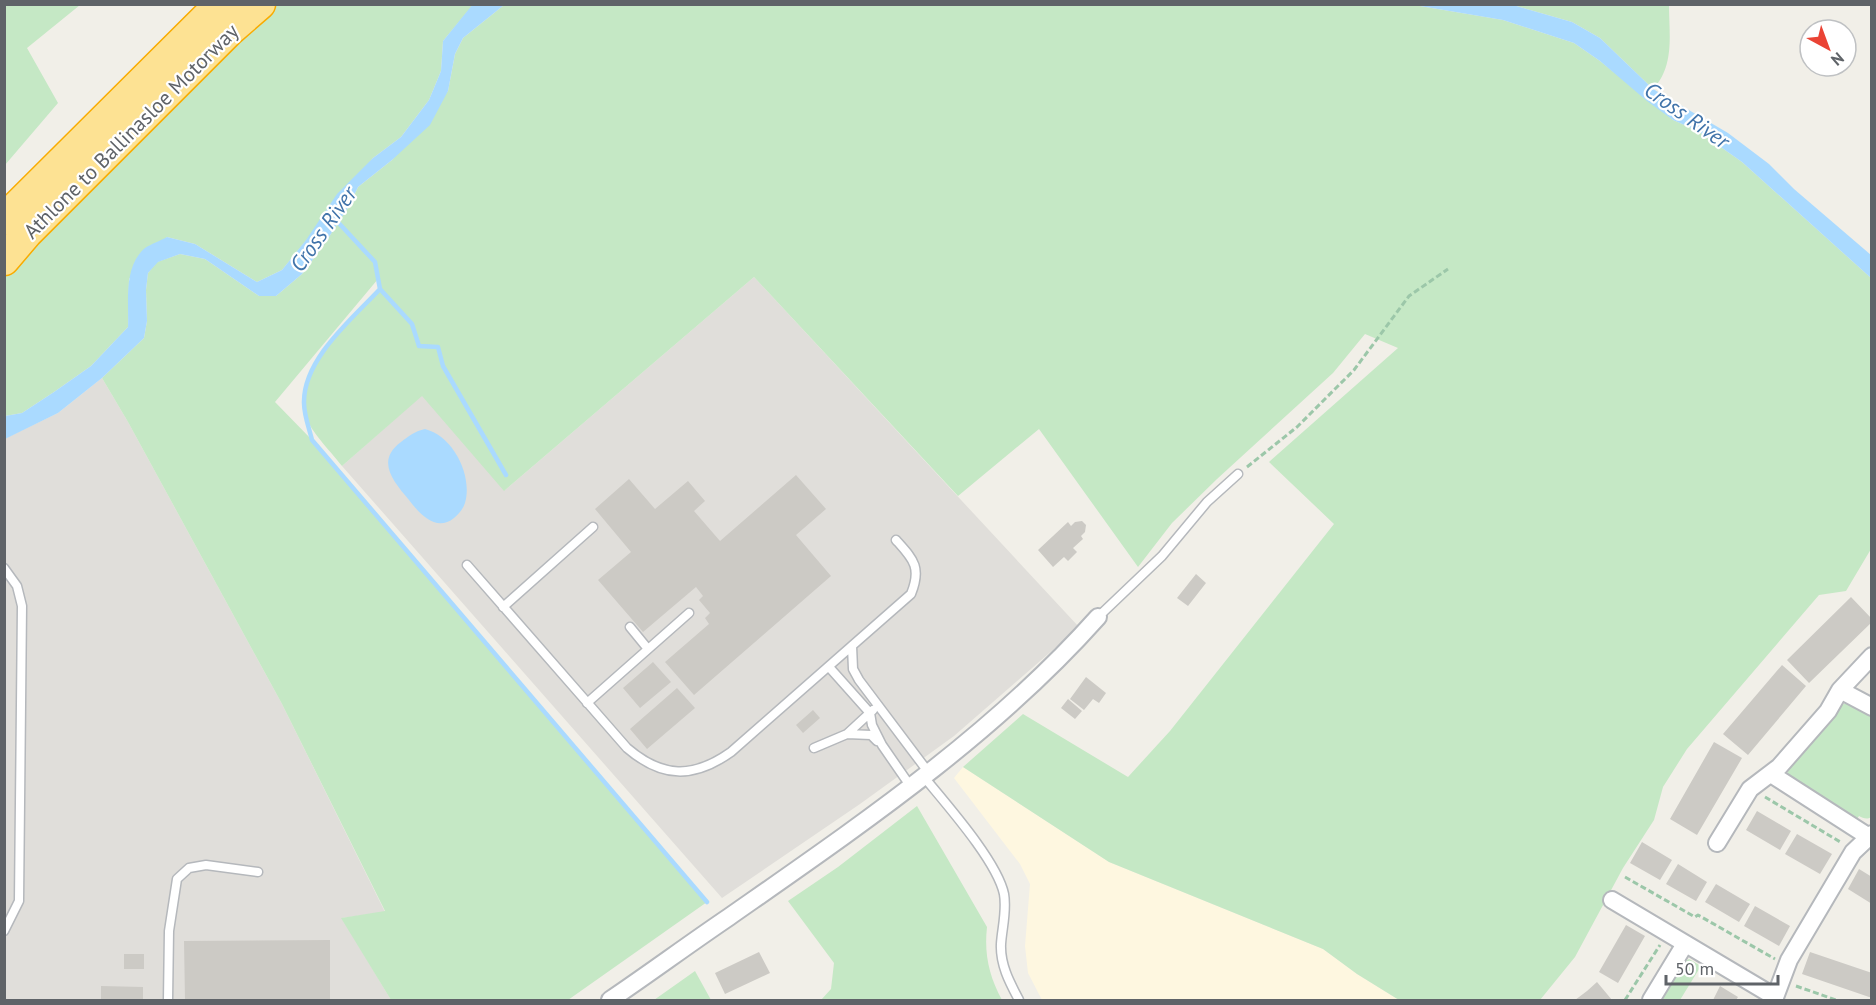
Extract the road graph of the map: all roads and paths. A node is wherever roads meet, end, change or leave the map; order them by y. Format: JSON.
{"nodes":[{"id":1,"x":220,"y":4,"type":"edge"},
{"id":2,"x":260,"y":4,"type":"edge"},
{"id":3,"x":4,"y":219,"type":"edge"},
{"id":4,"x":4,"y":260,"type":"edge"},
{"id":5,"x":1449,"y":269,"type":"dead end"},
{"id":6,"x":1238,"y":474,"type":"joint"},
{"id":7,"x":592,"y":527,"type":"dead end"},
{"id":8,"x":896,"y":540,"type":"dead end"},
{"id":9,"x":467,"y":565,"type":"dead end"},
{"id":10,"x":4,"y":568,"type":"edge"},
{"id":11,"x":503,"y":607,"type":"junction"},
{"id":12,"x":689,"y":614,"type":"dead end"},
{"id":13,"x":1098,"y":617,"type":"joint"},
{"id":14,"x":630,"y":627,"type":"dead end"},
{"id":15,"x":852,"y":646,"type":"junction"},
{"id":16,"x":648,"y":649,"type":"junction"},
{"id":17,"x":1871,"y":658,"type":"edge"},
{"id":18,"x":829,"y":667,"type":"junction"},
{"id":19,"x":1840,"y":690,"type":"junction"},
{"id":20,"x":587,"y":703,"type":"junction"},
{"id":21,"x":878,"y":706,"type":"junction"},
{"id":22,"x":1872,"y":707,"type":"edge"},
{"id":23,"x":870,"y":713,"type":"junction"},
{"id":24,"x":847,"y":735,"type":"junction"},
{"id":25,"x":882,"y":745,"type":"junction"},
{"id":26,"x":814,"y":748,"type":"dead end"},
{"id":27,"x":1771,"y":774,"type":"junction"},
{"id":28,"x":921,"y":779,"type":"junction"},
{"id":29,"x":1750,"y":789,"type":"junction"},
{"id":30,"x":1869,"y":839,"type":"edge"},
{"id":31,"x":1717,"y":843,"type":"dead end"},
{"id":32,"x":1847,"y":846,"type":"dead end"},
{"id":33,"x":258,"y":872,"type":"dead end"},
{"id":34,"x":1625,"y":877,"type":"dead end"},
{"id":35,"x":1612,"y":900,"type":"dead end"},
{"id":36,"x":4,"y":931,"type":"edge"},
{"id":37,"x":1685,"y":944,"type":"junction"},
{"id":38,"x":1779,"y":961,"type":"dead end"},
{"id":39,"x":1774,"y":999,"type":"edge"},
{"id":40,"x":168,"y":1000,"type":"edge"},
{"id":41,"x":610,"y":1000,"type":"edge"},
{"id":42,"x":1019,"y":1000,"type":"edge"},
{"id":43,"x":1651,"y":1000,"type":"edge"}],
"edges":[{"from":1,"to":3,"type":"highway","name":"Athlone to Ballinasloe Motorway"},
{"from":2,"to":4,"type":"highway","name":"Athlone to Ballinasloe Motorway"},
{"from":5,"to":6,"type":"path"},
{"from":6,"to":13,"type":"lane"},
{"from":7,"to":11,"type":"lane"},
{"from":8,"to":15,"type":"lane"},
{"from":9,"to":11,"type":"lane"},
{"from":10,"to":36,"type":"lane"},
{"from":11,"to":20,"type":"lane"},
{"from":12,"to":16,"type":"lane"},
{"from":13,"to":28,"type":"street"},
{"from":14,"to":16,"type":"lane"},
{"from":15,"to":18,"type":"lane"},
{"from":15,"to":21,"type":"lane"},
{"from":16,"to":20,"type":"lane"},
{"from":17,"to":19,"type":"street"},
{"from":18,"to":20,"type":"lane"},
{"from":18,"to":23,"type":"lane"},
{"from":19,"to":22,"type":"street"},
{"from":19,"to":27,"type":"street"},
{"from":21,"to":23,"type":"lane"},
{"from":21,"to":28,"type":"lane"},
{"from":23,"to":24,"type":"lane"},
{"from":23,"to":25,"type":"lane"},
{"from":24,"to":25,"type":"lane"},
{"from":24,"to":26,"type":"lane"},
{"from":25,"to":28,"type":"lane"},
{"from":27,"to":29,"type":"street"},
{"from":27,"to":30,"type":"street"},
{"from":28,"to":41,"type":"street"},
{"from":28,"to":42,"type":"lane"},
{"from":29,"to":31,"type":"street"},
{"from":29,"to":32,"type":"path"},
{"from":30,"to":39,"type":"street"},
{"from":33,"to":40,"type":"lane"},
{"from":34,"to":38,"type":"path"},
{"from":35,"to":37,"type":"street"},
{"from":37,"to":39,"type":"street"},
{"from":37,"to":43,"type":"street"}]}
